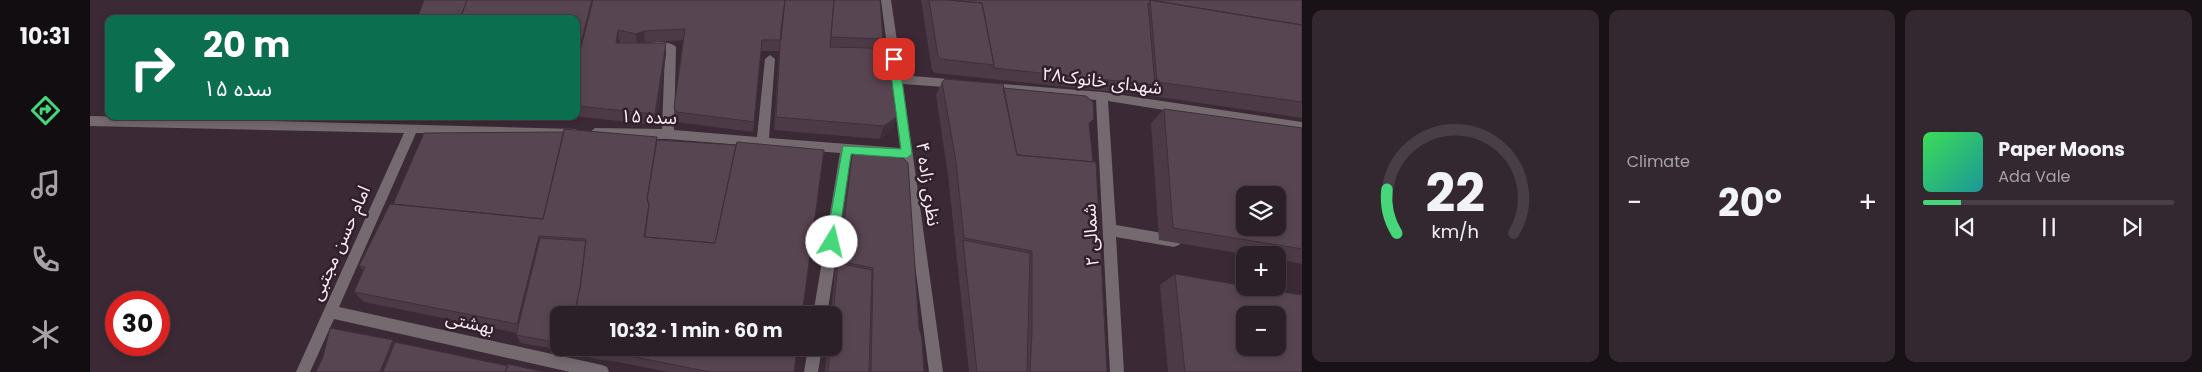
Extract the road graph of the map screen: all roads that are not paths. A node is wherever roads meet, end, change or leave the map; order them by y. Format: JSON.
{"nodes":[{"id":1,"x":886,"y":0,"type":"edge"},
{"id":2,"x":637,"y":45,"type":"edge"},
{"id":3,"x":770,"y":59,"type":"dead end"},
{"id":4,"x":897,"y":79,"type":"junction"},
{"id":5,"x":1102,"y":96,"type":"junction"},
{"id":6,"x":90,"y":121,"type":"edge"},
{"id":7,"x":378,"y":122,"type":"edge"},
{"id":8,"x":1302,"y":127,"type":"edge"},
{"id":9,"x":412,"y":128,"type":"junction"},
{"id":10,"x":668,"y":134,"type":"junction"},
{"id":11,"x":763,"y":142,"type":"junction"},
{"id":12,"x":847,"y":150,"type":"junction"},
{"id":13,"x":907,"y":154,"type":"junction"},
{"id":14,"x":1110,"y":230,"type":"junction"},
{"id":15,"x":1186,"y":243,"type":"edge"},
{"id":16,"x":821,"y":306,"type":"edge"},
{"id":17,"x":330,"y":311,"type":"junction"},
{"id":18,"x":814,"y":356,"type":"edge"},
{"id":19,"x":302,"y":372,"type":"edge"},
{"id":20,"x":602,"y":372,"type":"edge"},
{"id":21,"x":811,"y":372,"type":"edge"},
{"id":22,"x":936,"y":372,"type":"edge"},
{"id":23,"x":1117,"y":372,"type":"edge"}],
"edges":[{"from":1,"to":4,"type":"street","name":"نظری زاده ۴"},
{"from":2,"to":10,"type":"street"},
{"from":3,"to":11,"type":"street"},
{"from":4,"to":5,"type":"street","name":"شهدای خانوک۲۸"},
{"from":4,"to":13,"type":"street","name":"نظری زاده ۴"},
{"from":5,"to":8,"type":"street","name":"شهدای خانوک۲۸"},
{"from":5,"to":14,"type":"street","name":"شمالی ۲"},
{"from":6,"to":7,"type":"street","name":"سده ۱۵"},
{"from":7,"to":9,"type":"street","name":"سده ۱۵"},
{"from":9,"to":10,"type":"street","name":"سده ۱۵"},
{"from":9,"to":17,"type":"street","name":"امام حسن مجتبی"},
{"from":10,"to":11,"type":"street","name":"سده ۱۵"},
{"from":11,"to":12,"type":"street","name":"سده ۱۵"},
{"from":12,"to":13,"type":"street","name":"سده ۱۵"},
{"from":12,"to":16,"type":"street"},
{"from":13,"to":22,"type":"street","name":"نظری زاده ۴"},
{"from":14,"to":15,"type":"street"},
{"from":14,"to":23,"type":"street","name":"شمالی ۲"},
{"from":17,"to":19,"type":"street","name":"امام حسن مجتبی"},
{"from":17,"to":20,"type":"street","name":"بهشتی"},
{"from":18,"to":21,"type":"street"}]}
